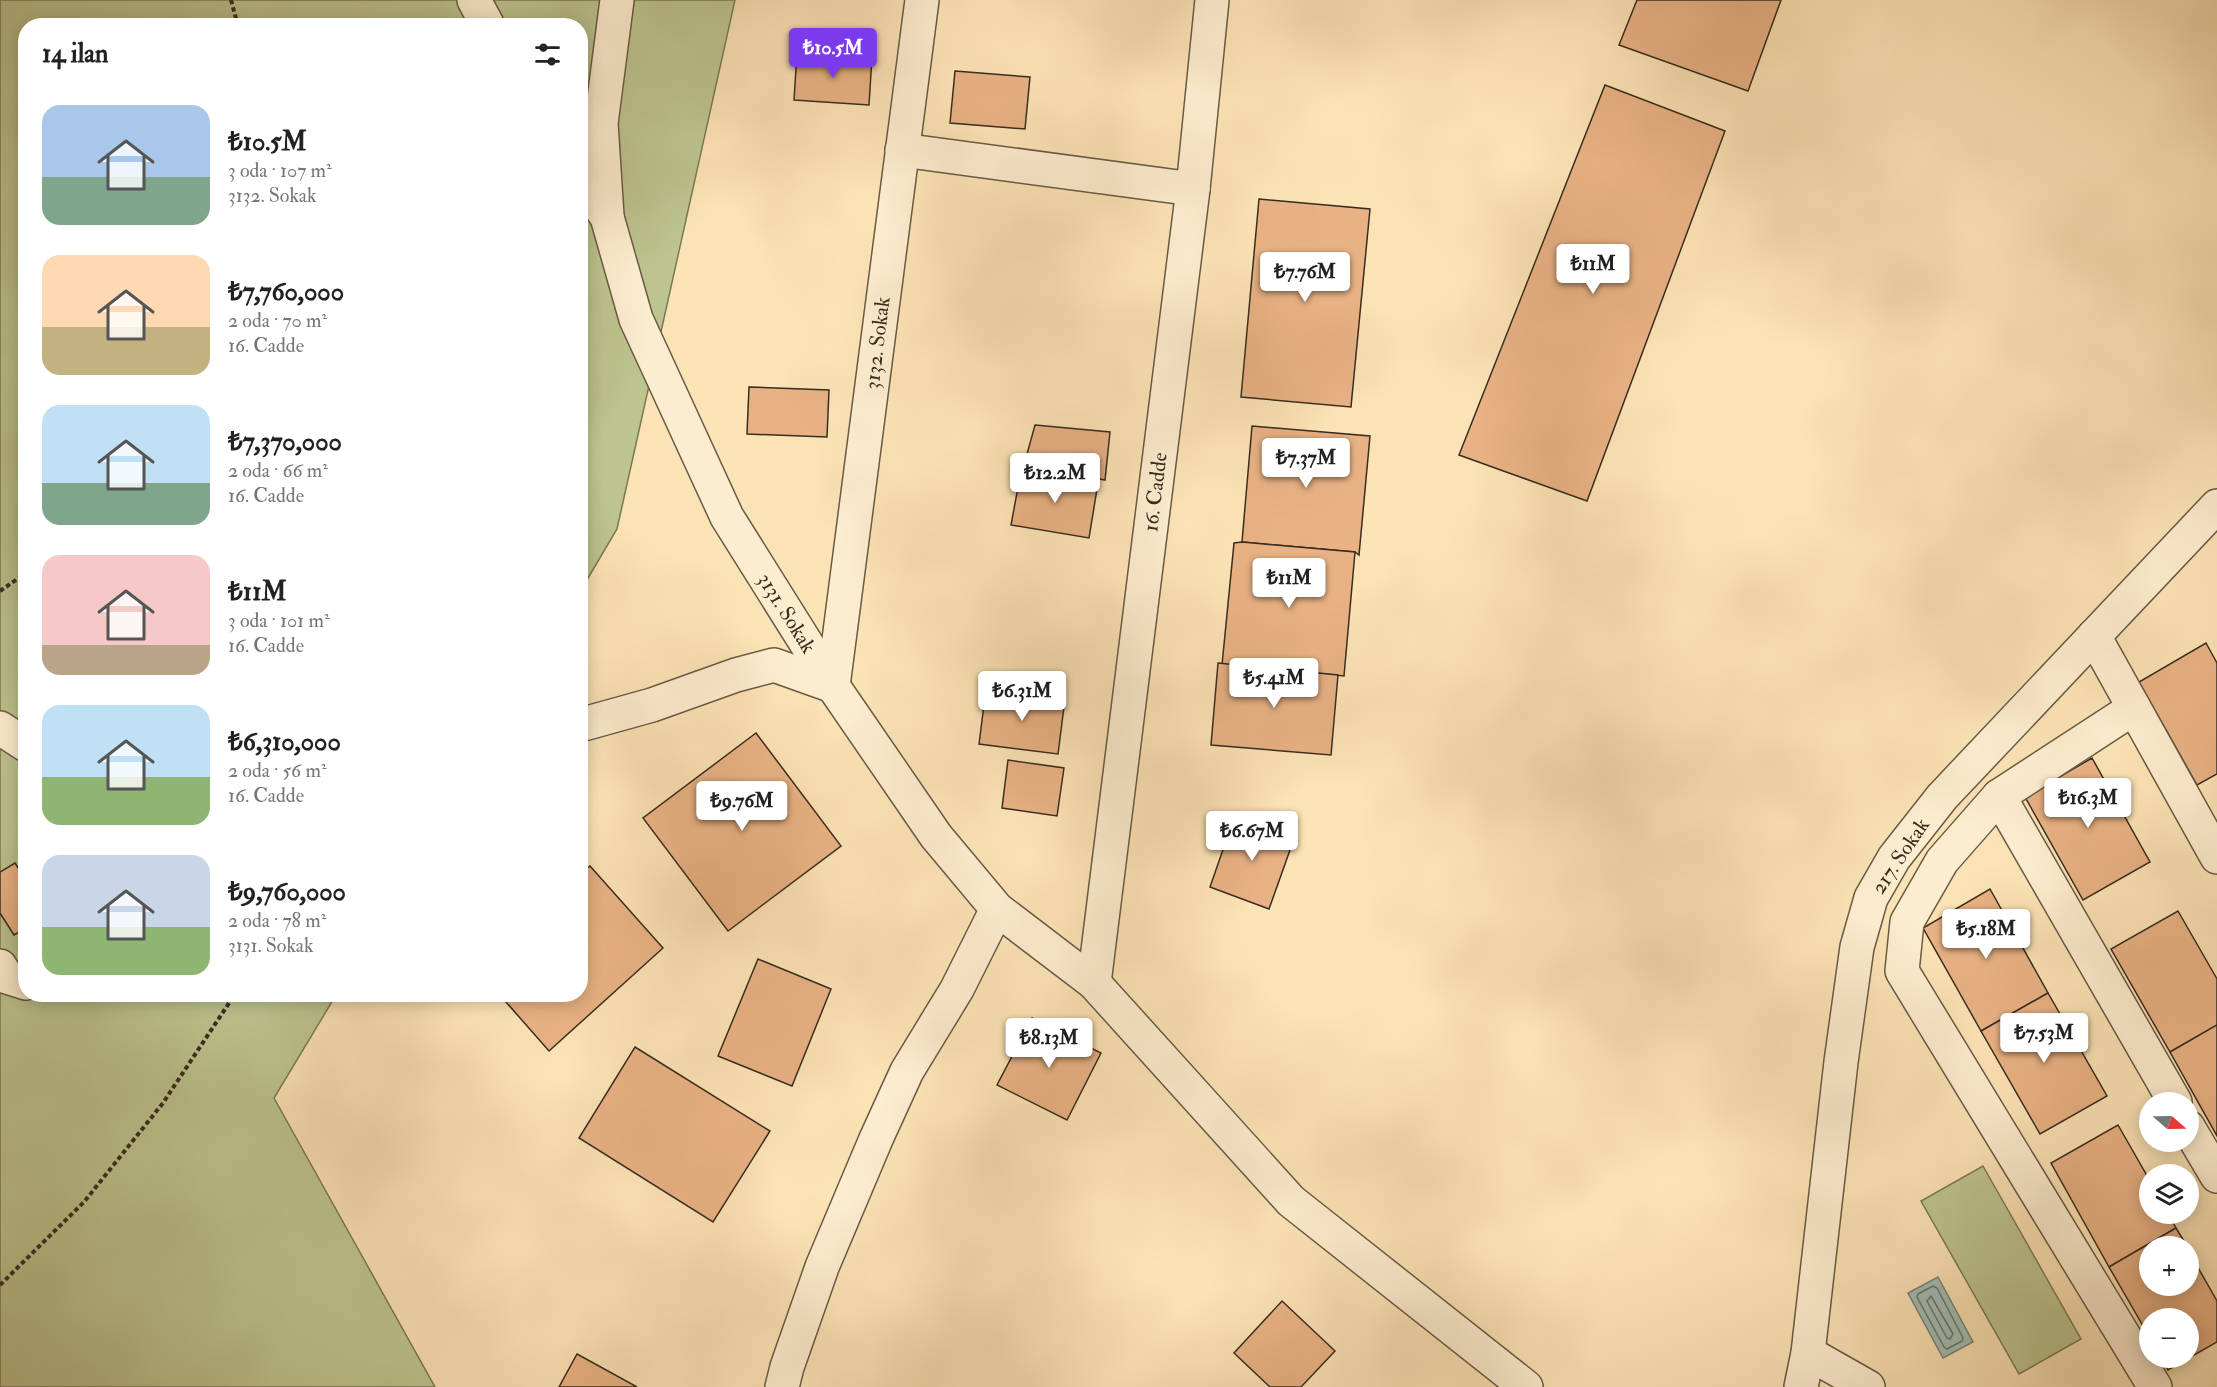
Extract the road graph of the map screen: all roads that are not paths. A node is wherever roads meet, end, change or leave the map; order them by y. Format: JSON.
{"nodes":[{"id":1,"x":474,"y":0,"type":"edge"},
{"id":2,"x":617,"y":0,"type":"edge"},
{"id":3,"x":922,"y":0,"type":"edge"},
{"id":4,"x":1212,"y":0,"type":"edge"},
{"id":5,"x":484,"y":18,"type":"edge"},
{"id":6,"x":902,"y":150,"type":"junction"},
{"id":7,"x":1193,"y":189,"type":"junction"},
{"id":8,"x":588,"y":190,"type":"edge"},
{"id":9,"x":607,"y":217,"type":"junction"},
{"id":10,"x":2217,"y":506,"type":"edge"},
{"id":11,"x":2094,"y":636,"type":"junction"},
{"id":12,"x":833,"y":686,"type":"junction"},
{"id":13,"x":2134,"y":708,"type":"junction"},
{"id":14,"x":588,"y":723,"type":"edge"},
{"id":15,"x":0,"y":728,"type":"edge"},
{"id":16,"x":18,"y":740,"type":"edge"},
{"id":17,"x":1999,"y":796,"type":"junction"},
{"id":18,"x":2217,"y":857,"type":"edge"},
{"id":19,"x":997,"y":909,"type":"junction"},
{"id":20,"x":0,"y":966,"type":"edge"},
{"id":21,"x":18,"y":980,"type":"edge"},
{"id":22,"x":1094,"y":983,"type":"junction"},
{"id":23,"x":2169,"y":1092,"type":"edge"},
{"id":24,"x":2199,"y":1145,"type":"edge"},
{"id":25,"x":2217,"y":1176,"type":"edge"},
{"id":26,"x":1808,"y":1353,"type":"junction"},
{"id":27,"x":782,"y":1387,"type":"edge"},
{"id":28,"x":1526,"y":1387,"type":"edge"},
{"id":29,"x":1801,"y":1387,"type":"edge"},
{"id":30,"x":1868,"y":1387,"type":"edge"},
{"id":31,"x":2155,"y":1387,"type":"edge"}],
"edges":[{"from":1,"to":5,"type":"street"},
{"from":2,"to":9,"type":"street"},
{"from":3,"to":6,"type":"street","name":"3132. Sokak"},
{"from":4,"to":7,"type":"street","name":"16. Cadde"},
{"from":6,"to":7,"type":"street"},
{"from":6,"to":12,"type":"street","name":"3132. Sokak"},
{"from":7,"to":22,"type":"street","name":"16. Cadde"},
{"from":8,"to":9,"type":"street","name":"3131. Sokak"},
{"from":9,"to":12,"type":"street","name":"3131. Sokak"},
{"from":10,"to":11,"type":"street","name":"217. Sokak"},
{"from":11,"to":13,"type":"street"},
{"from":11,"to":26,"type":"street","name":"217. Sokak"},
{"from":12,"to":14,"type":"street"},
{"from":12,"to":19,"type":"street","name":"3131. Sokak"},
{"from":13,"to":17,"type":"street"},
{"from":13,"to":18,"type":"street"},
{"from":15,"to":16,"type":"street"},
{"from":17,"to":23,"type":"street"},
{"from":17,"to":31,"type":"street"},
{"from":19,"to":22,"type":"street","name":"3131. Sokak"},
{"from":19,"to":27,"type":"street"},
{"from":20,"to":21,"type":"street"},
{"from":22,"to":28,"type":"street","name":"3131. Sokak"},
{"from":24,"to":25,"type":"street"},
{"from":26,"to":29,"type":"street","name":"217. Sokak"},
{"from":26,"to":30,"type":"street"}]}
